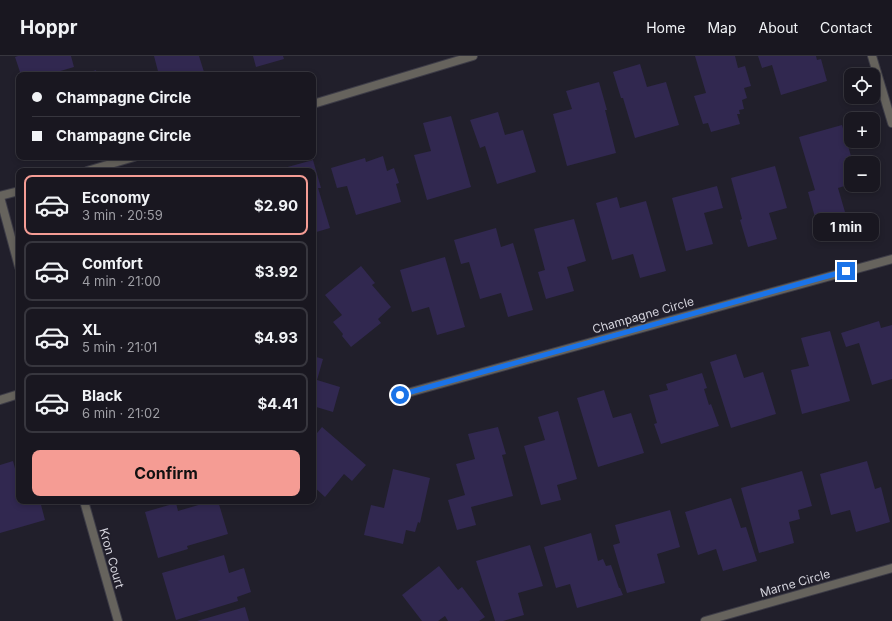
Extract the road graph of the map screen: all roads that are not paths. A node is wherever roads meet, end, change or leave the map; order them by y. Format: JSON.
{"nodes":[{"id":1,"x":473,"y":56,"type":"edge"},
{"id":2,"x":872,"y":56,"type":"edge"},
{"id":3,"x":316,"y":103,"type":"edge"},
{"id":4,"x":892,"y":123,"type":"edge"},
{"id":5,"x":124,"y":160,"type":"edge"},
{"id":6,"x":97,"y":168,"type":"edge"},
{"id":7,"x":16,"y":192,"type":"edge"},
{"id":8,"x":0,"y":197,"type":"edge"},
{"id":9,"x":16,"y":256,"type":"edge"},
{"id":10,"x":892,"y":259,"type":"edge"},
{"id":11,"x":16,"y":395,"type":"edge"},
{"id":12,"x":400,"y":395,"type":"dead end"},
{"id":13,"x":0,"y":400,"type":"edge"},
{"id":14,"x":85,"y":504,"type":"edge"},
{"id":15,"x":892,"y":568,"type":"edge"},
{"id":16,"x":118,"y":621,"type":"edge"},
{"id":17,"x":705,"y":621,"type":"edge"}],
"edges":[{"from":1,"to":3,"type":"street"},
{"from":2,"to":4,"type":"street"},
{"from":5,"to":6,"type":"street"},
{"from":7,"to":8,"type":"street"},
{"from":8,"to":9,"type":"street"},
{"from":10,"to":12,"type":"street","name":"Champagne Circle"},
{"from":11,"to":13,"type":"street"},
{"from":14,"to":16,"type":"street","name":"Kron Court"},
{"from":15,"to":17,"type":"street","name":"Marne Circle"}]}
